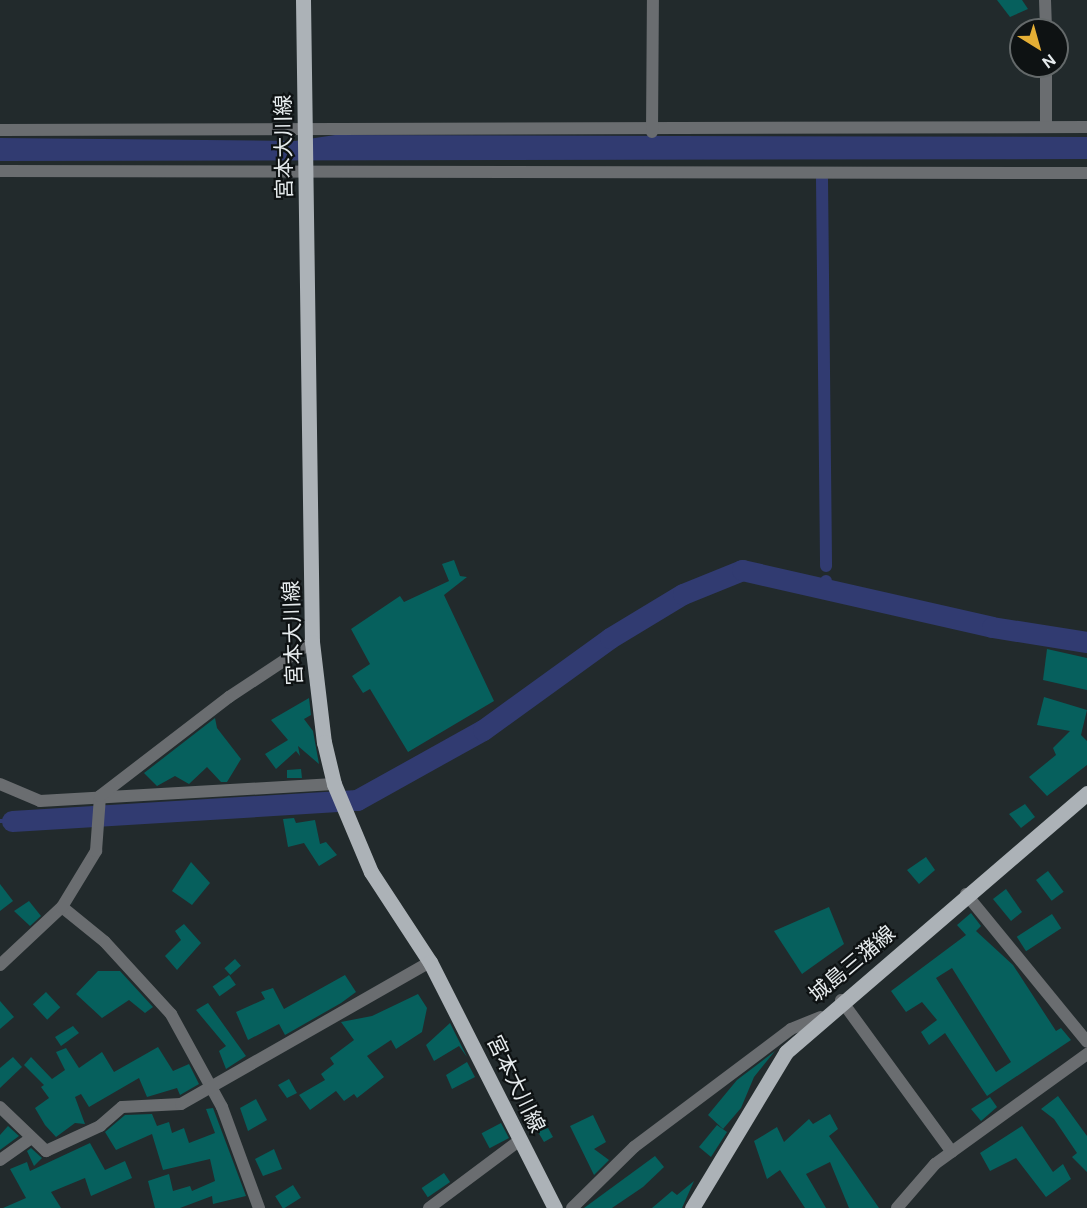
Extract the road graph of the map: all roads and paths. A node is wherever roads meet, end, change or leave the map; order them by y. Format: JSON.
{"nodes":[{"id":1,"x":303,"y":0,"type":"edge"},
{"id":2,"x":653,"y":0,"type":"edge"},
{"id":3,"x":1045,"y":0,"type":"edge"},
{"id":4,"x":1046,"y":18,"type":"edge"},
{"id":5,"x":1046,"y":78,"type":"edge"},
{"id":6,"x":1047,"y":127,"type":"junction"},
{"id":7,"x":1087,"y":127,"type":"edge"},
{"id":8,"x":0,"y":130,"type":"edge"},
{"id":9,"x":305,"y":130,"type":"junction"},
{"id":10,"x":652,"y":132,"type":"junction"},
{"id":11,"x":305,"y":167,"type":"junction"},
{"id":12,"x":0,"y":171,"type":"edge"},
{"id":13,"x":1087,"y":173,"type":"edge"},
{"id":14,"x":312,"y":642,"type":"junction"},
{"id":15,"x":0,"y":784,"type":"edge"},
{"id":16,"x":335,"y":788,"type":"junction"},
{"id":17,"x":1087,"y":793,"type":"edge"},
{"id":18,"x":100,"y":801,"type":"junction"},
{"id":19,"x":966,"y":894,"type":"junction"},
{"id":20,"x":62,"y":908,"type":"junction"},
{"id":21,"x":430,"y":962,"type":"junction"},
{"id":22,"x":0,"y":965,"type":"edge"},
{"id":23,"x":841,"y":1000,"type":"junction"},
{"id":24,"x":821,"y":1017,"type":"junction"},
{"id":25,"x":1087,"y":1041,"type":"edge"},
{"id":26,"x":1087,"y":1054,"type":"edge"},
{"id":27,"x":211,"y":1088,"type":"junction"},
{"id":28,"x":0,"y":1107,"type":"edge"},
{"id":29,"x":31,"y":1138,"type":"junction"},
{"id":30,"x":520,"y":1140,"type":"junction"},
{"id":31,"x":952,"y":1152,"type":"junction"},
{"id":32,"x":0,"y":1160,"type":"edge"},
{"id":33,"x":259,"y":1208,"type":"edge"},
{"id":34,"x":429,"y":1208,"type":"edge"},
{"id":35,"x":555,"y":1208,"type":"edge"},
{"id":36,"x":572,"y":1208,"type":"edge"},
{"id":37,"x":692,"y":1208,"type":"edge"},
{"id":38,"x":897,"y":1208,"type":"edge"}],
"edges":[{"from":1,"to":9,"type":"main road","name":"宮本大川線"},
{"from":2,"to":10,"type":"street"},
{"from":3,"to":4,"type":"street"},
{"from":5,"to":6,"type":"street"},
{"from":6,"to":7,"type":"street"},
{"from":6,"to":10,"type":"street"},
{"from":8,"to":9,"type":"street"},
{"from":9,"to":10,"type":"street"},
{"from":9,"to":11,"type":"main road","name":"宮本大川線"},
{"from":11,"to":12,"type":"street"},
{"from":11,"to":13,"type":"street"},
{"from":11,"to":14,"type":"main road","name":"宮本大川線"},
{"from":14,"to":16,"type":"main road","name":"宮本大川線"},
{"from":14,"to":18,"type":"street"},
{"from":15,"to":18,"type":"street"},
{"from":16,"to":18,"type":"street"},
{"from":16,"to":21,"type":"main road","name":"宮本大川線"},
{"from":17,"to":19,"type":"main road","name":"城島三潴線"},
{"from":18,"to":20,"type":"street"},
{"from":19,"to":23,"type":"main road","name":"城島三潴線"},
{"from":19,"to":25,"type":"street"},
{"from":20,"to":22,"type":"street"},
{"from":20,"to":27,"type":"street"},
{"from":21,"to":27,"type":"street"},
{"from":21,"to":30,"type":"main road","name":"宮本大川線"},
{"from":23,"to":24,"type":"main road","name":"城島三潴線"},
{"from":23,"to":31,"type":"street"},
{"from":24,"to":36,"type":"street"},
{"from":24,"to":37,"type":"main road","name":"城島三潴線"},
{"from":26,"to":31,"type":"street"},
{"from":27,"to":29,"type":"street"},
{"from":27,"to":33,"type":"street"},
{"from":28,"to":29,"type":"street"},
{"from":29,"to":32,"type":"street"},
{"from":30,"to":34,"type":"street"},
{"from":30,"to":35,"type":"main road","name":"宮本大川線"},
{"from":31,"to":38,"type":"street"}]}
